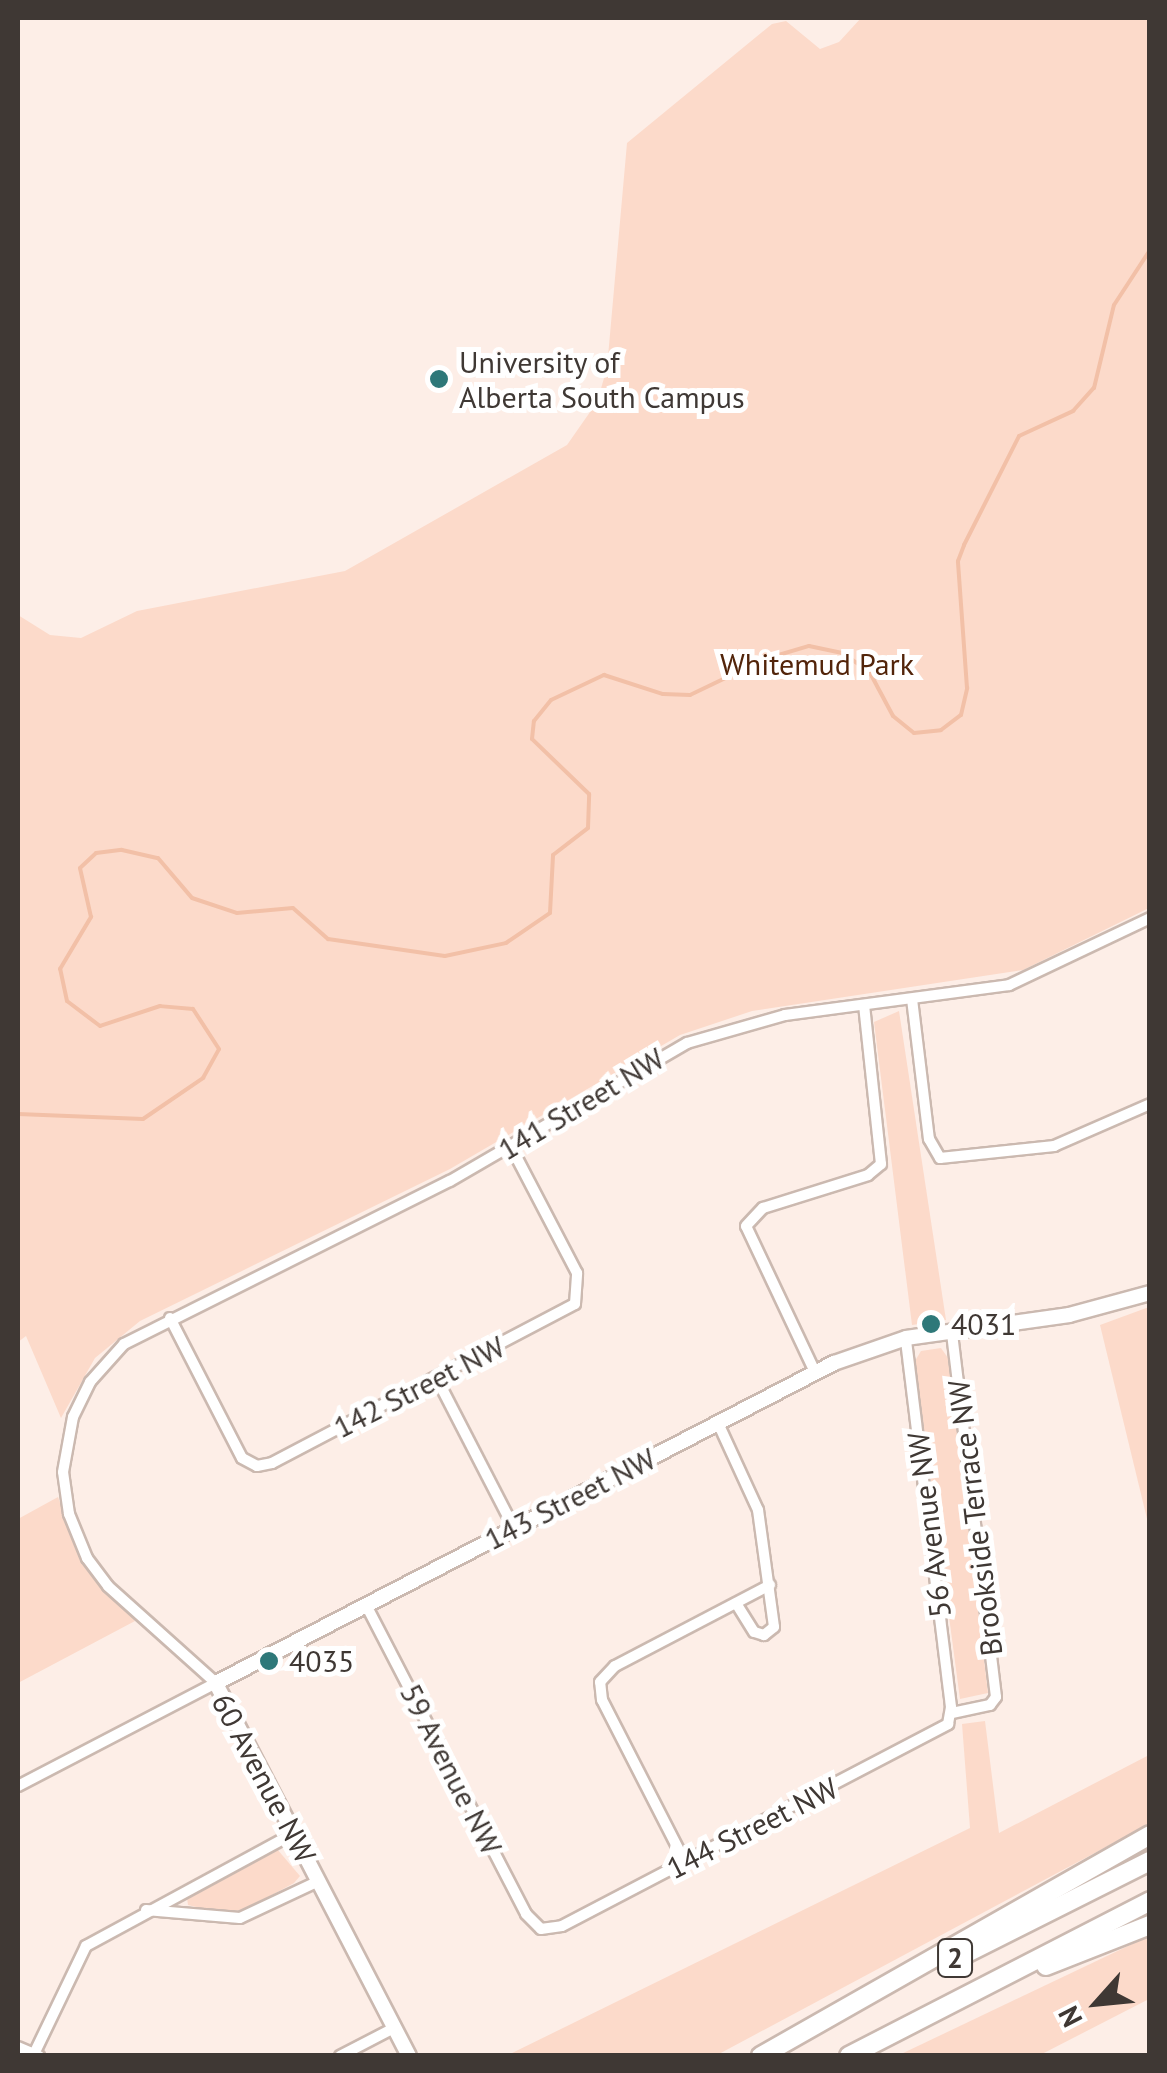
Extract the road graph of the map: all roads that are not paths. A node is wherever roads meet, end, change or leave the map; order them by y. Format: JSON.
{"nodes":[{"id":1,"x":1150,"y":918,"type":"edge"},
{"id":2,"x":912,"y":999,"type":"junction"},
{"id":3,"x":864,"y":1005,"type":"junction"},
{"id":4,"x":1150,"y":1104,"type":"edge"},
{"id":5,"x":511,"y":1146,"type":"junction"},
{"id":6,"x":1150,"y":1293,"type":"edge"},
{"id":7,"x":170,"y":1318,"type":"junction"},
{"id":8,"x":952,"y":1331,"type":"junction"},
{"id":9,"x":906,"y":1338,"type":"junction"},
{"id":10,"x":815,"y":1372,"type":"junction"},
{"id":11,"x":436,"y":1377,"type":"junction"},
{"id":12,"x":72,"y":1416,"type":"joint"},
{"id":13,"x":718,"y":1423,"type":"junction"},
{"id":14,"x":514,"y":1528,"type":"junction"},
{"id":15,"x":770,"y":1585,"type":"junction"},
{"id":16,"x":736,"y":1603,"type":"junction"},
{"id":17,"x":366,"y":1605,"type":"junction"},
{"id":18,"x":216,"y":1683,"type":"junction"},
{"id":19,"x":952,"y":1713,"type":"junction"},
{"id":20,"x":18,"y":1786,"type":"edge"},
{"id":21,"x":294,"y":1833,"type":"junction"},
{"id":22,"x":1150,"y":1836,"type":"edge"},
{"id":23,"x":1150,"y":1861,"type":"edge"},
{"id":24,"x":685,"y":1862,"type":"junction"},
{"id":25,"x":318,"y":1882,"type":"junction"},
{"id":26,"x":1150,"y":1901,"type":"edge"},
{"id":27,"x":146,"y":1910,"type":"junction"},
{"id":28,"x":1150,"y":1924,"type":"edge"},
{"id":29,"x":542,"y":1928,"type":"joint"},
{"id":30,"x":948,"y":2005,"type":"junction"},
{"id":31,"x":394,"y":2028,"type":"junction"},
{"id":32,"x":18,"y":2047,"type":"edge"},
{"id":33,"x":36,"y":2054,"type":"edge"},
{"id":34,"x":340,"y":2056,"type":"edge"},
{"id":35,"x":408,"y":2056,"type":"edge"},
{"id":36,"x":761,"y":2056,"type":"edge"},
{"id":37,"x":849,"y":2056,"type":"edge"}],
"edges":[{"from":1,"to":2,"type":"street","name":"141 Street NW"},
{"from":2,"to":3,"type":"street","name":"141 Street NW"},
{"from":2,"to":4,"type":"street"},
{"from":3,"to":5,"type":"street","name":"141 Street NW"},
{"from":3,"to":10,"type":"street"},
{"from":5,"to":7,"type":"street","name":"141 Street NW"},
{"from":5,"to":11,"type":"street","name":"142 Street NW"},
{"from":6,"to":8,"type":"street","name":"143 Street NW"},
{"from":7,"to":11,"type":"street","name":"142 Street NW"},
{"from":7,"to":12,"type":"street","name":"141 Street NW"},
{"from":8,"to":9,"type":"street","name":"143 Street NW"},
{"from":8,"to":19,"type":"street","name":"Brookside Terrace NW"},
{"from":9,"to":10,"type":"street","name":"143 Street NW"},
{"from":9,"to":19,"type":"street","name":"56 Avenue NW"},
{"from":10,"to":13,"type":"street","name":"143 Street NW"},
{"from":11,"to":14,"type":"street"},
{"from":12,"to":18,"type":"street","name":"60 Avenue NW"},
{"from":13,"to":14,"type":"street","name":"143 Street NW"},
{"from":13,"to":15,"type":"street"},
{"from":14,"to":17,"type":"street","name":"143 Street NW"},
{"from":15,"to":16,"type":"street"},
{"from":15,"to":16,"type":"street"},
{"from":16,"to":24,"type":"street"},
{"from":17,"to":18,"type":"street","name":"143 Street NW"},
{"from":17,"to":29,"type":"street","name":"59 Avenue NW"},
{"from":18,"to":20,"type":"street","name":"143 Street NW"},
{"from":18,"to":21,"type":"street","name":"60 Avenue NW"},
{"from":19,"to":24,"type":"street","name":"144 Street NW"},
{"from":21,"to":25,"type":"street","name":"60 Avenue NW"},
{"from":21,"to":27,"type":"street"},
{"from":22,"to":36,"type":"highway"},
{"from":23,"to":36,"type":"highway","number":"2"},
{"from":24,"to":29,"type":"street","name":"144 Street NW"},
{"from":25,"to":27,"type":"street"},
{"from":25,"to":31,"type":"street","name":"60 Avenue NW"},
{"from":26,"to":30,"type":"highway","number":"2"},
{"from":27,"to":33,"type":"street"},
{"from":28,"to":30,"type":"highway"},
{"from":30,"to":37,"type":"highway","number":"2"},
{"from":31,"to":34,"type":"street"},
{"from":31,"to":35,"type":"street","name":"60 Avenue NW"},
{"from":32,"to":33,"type":"street"}]}
